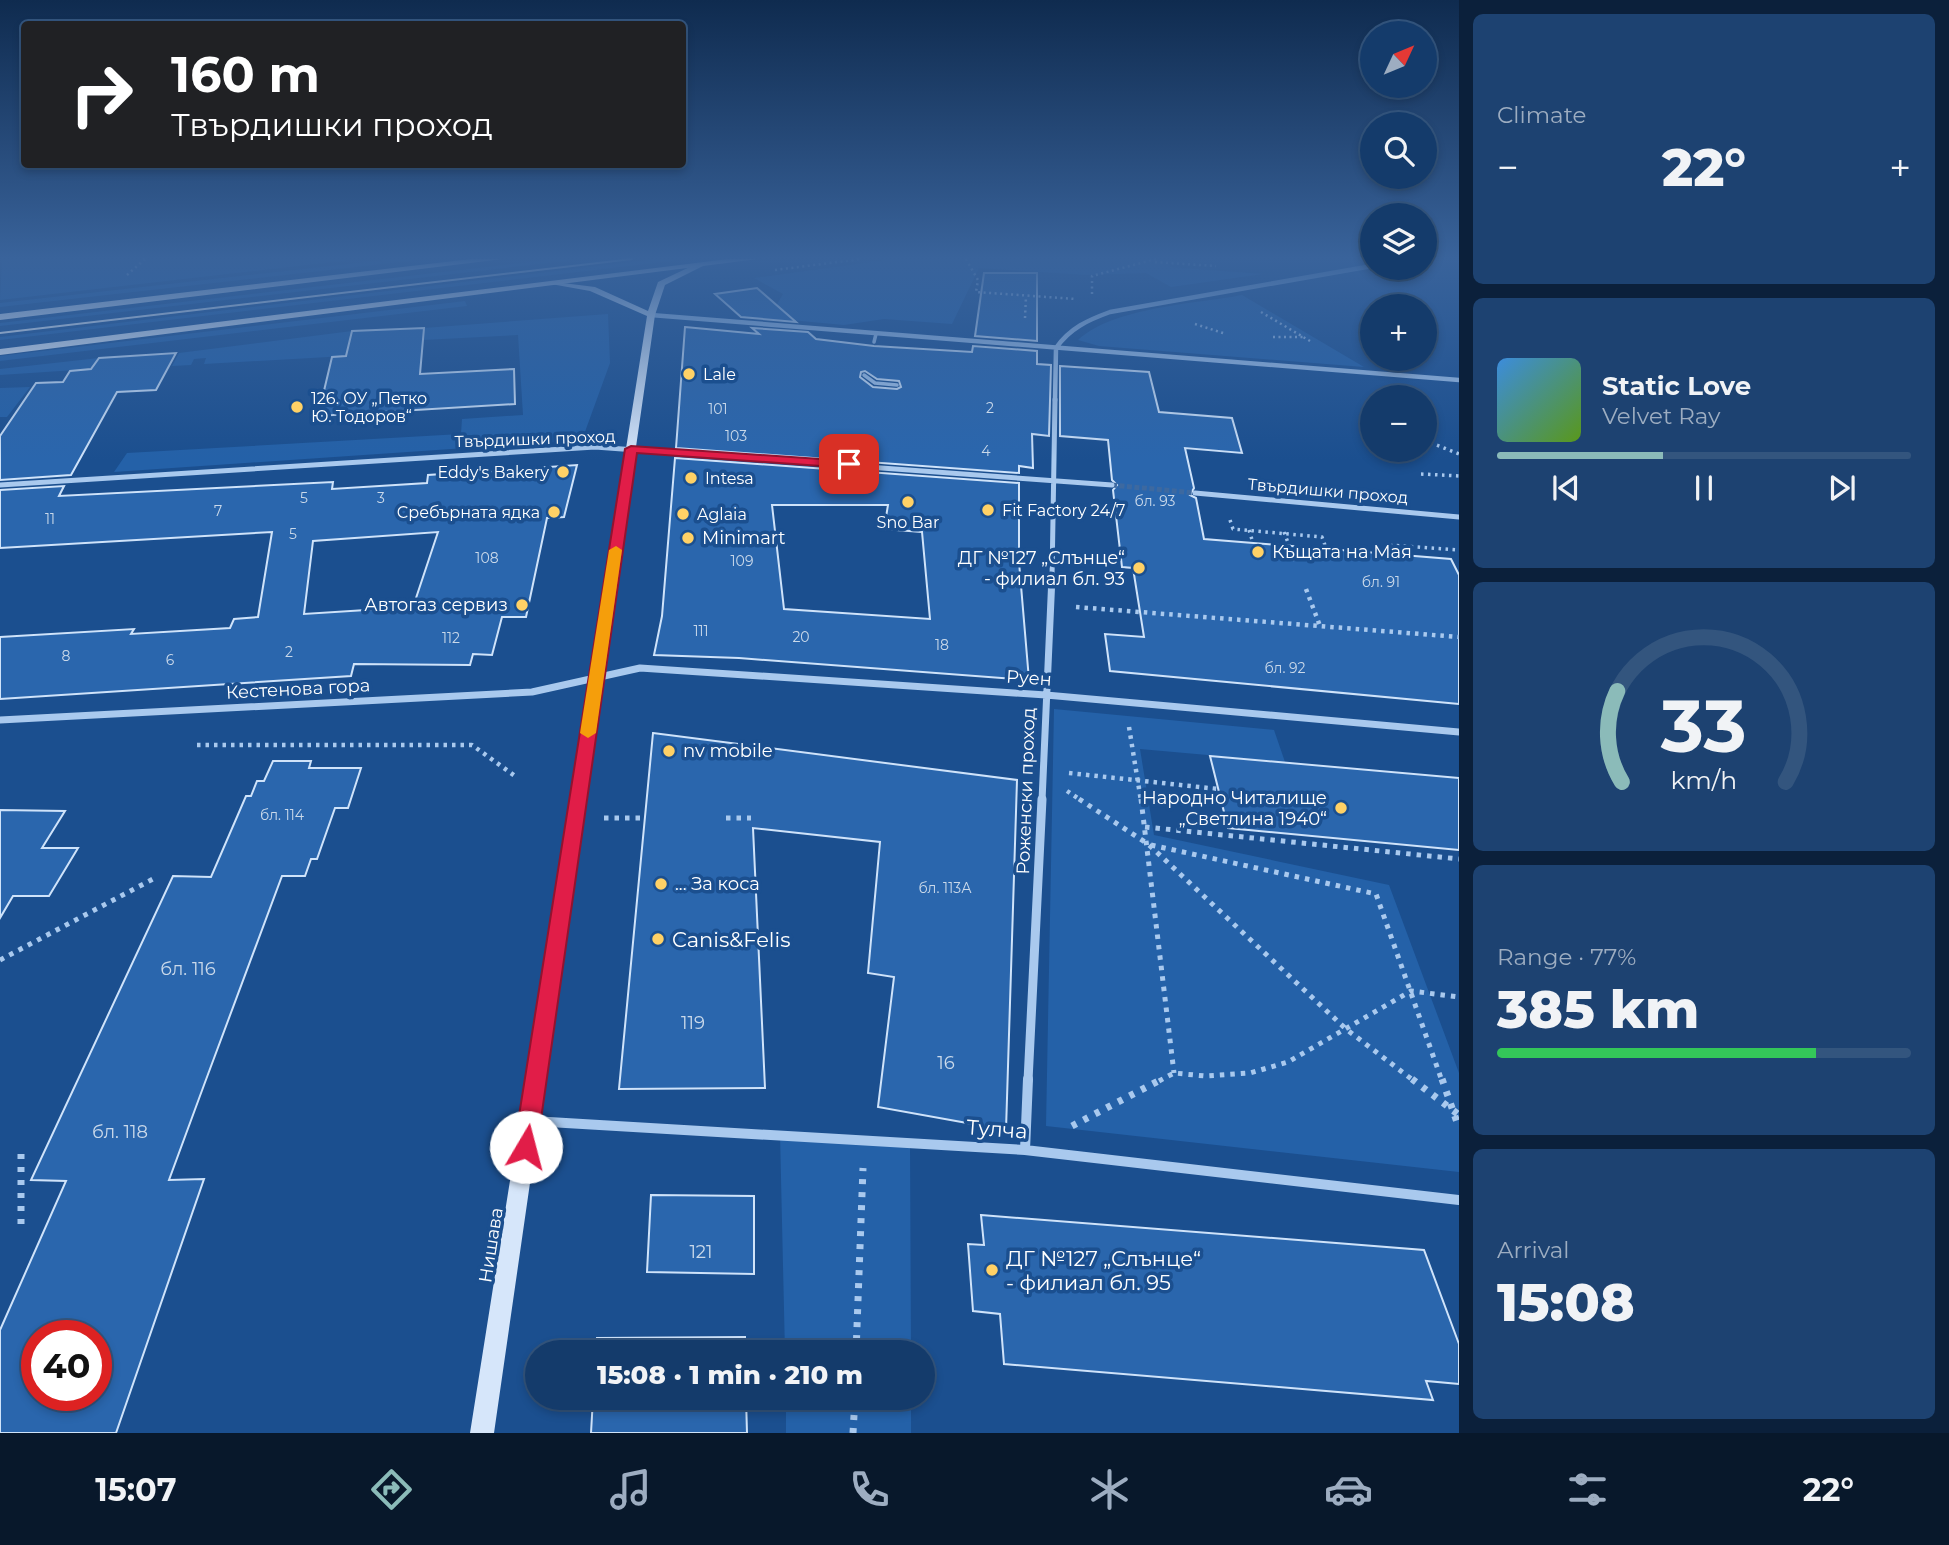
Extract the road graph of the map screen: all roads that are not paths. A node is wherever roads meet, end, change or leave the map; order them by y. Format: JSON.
{"nodes":[{"id":1,"x":213,"y":326,"type":"edge"},
{"id":2,"x":649,"y":326,"type":"edge"},
{"id":3,"x":780,"y":326,"type":"edge"},
{"id":4,"x":1075,"y":326,"type":"edge"},
{"id":5,"x":876,"y":334,"type":"junction"},
{"id":6,"x":874,"y":342,"type":"dead end"},
{"id":7,"x":1056,"y":348,"type":"junction"},
{"id":8,"x":0,"y":352,"type":"edge"},
{"id":9,"x":864,"y":375,"type":"dead end"},
{"id":10,"x":1459,"y":380,"type":"edge"},
{"id":11,"x":897,"y":385,"type":"dead end"},
{"id":12,"x":631,"y":449,"type":"junction"},
{"id":13,"x":1054,"y":481,"type":"junction"},
{"id":14,"x":0,"y":485,"type":"edge"},
{"id":15,"x":1112,"y":485,"type":"tunnel mouth"},
{"id":16,"x":1195,"y":493,"type":"tunnel mouth"},
{"id":17,"x":1459,"y":517,"type":"edge"},
{"id":18,"x":596,"y":677,"type":"junction"},
{"id":19,"x":1046,"y":695,"type":"junction"},
{"id":20,"x":0,"y":720,"type":"edge"},
{"id":21,"x":1459,"y":732,"type":"edge"},
{"id":22,"x":529,"y":1121,"type":"junction"},
{"id":23,"x":1025,"y":1150,"type":"junction"},
{"id":24,"x":1459,"y":1200,"type":"edge"},
{"id":25,"x":482,"y":1433,"type":"edge"}],
"edges":[{"from":1,"to":8,"type":"main road"},
{"from":2,"to":12,"type":"street","name":"Нишава"},
{"from":3,"to":5,"type":"street"},
{"from":4,"to":7,"type":"street"},
{"from":5,"to":6,"type":"lane"},
{"from":5,"to":7,"type":"street"},
{"from":7,"to":10,"type":"street"},
{"from":7,"to":13,"type":"street","name":"Роженски проход"},
{"from":9,"to":11,"type":"lane"},
{"from":12,"to":13,"type":"street","name":"Твърдишки проход"},
{"from":12,"to":14,"type":"street","name":"Твърдишки проход"},
{"from":12,"to":18,"type":"street","name":"Нишава"},
{"from":13,"to":15,"type":"street","name":"Твърдишки проход"},
{"from":13,"to":19,"type":"street","name":"Роженски проход"},
{"from":16,"to":17,"type":"street","name":"Твърдишки проход"},
{"from":18,"to":19,"type":"street","name":"Руен"},
{"from":18,"to":20,"type":"street","name":"Кестенова гора"},
{"from":18,"to":22,"type":"street","name":"Нишава"},
{"from":19,"to":21,"type":"street","name":"Руен"},
{"from":19,"to":23,"type":"street","name":"Роженски проход"},
{"from":22,"to":23,"type":"street","name":"Тулча"},
{"from":22,"to":25,"type":"street","name":"Нишава"},
{"from":23,"to":24,"type":"street","name":"Тулча"}]}
